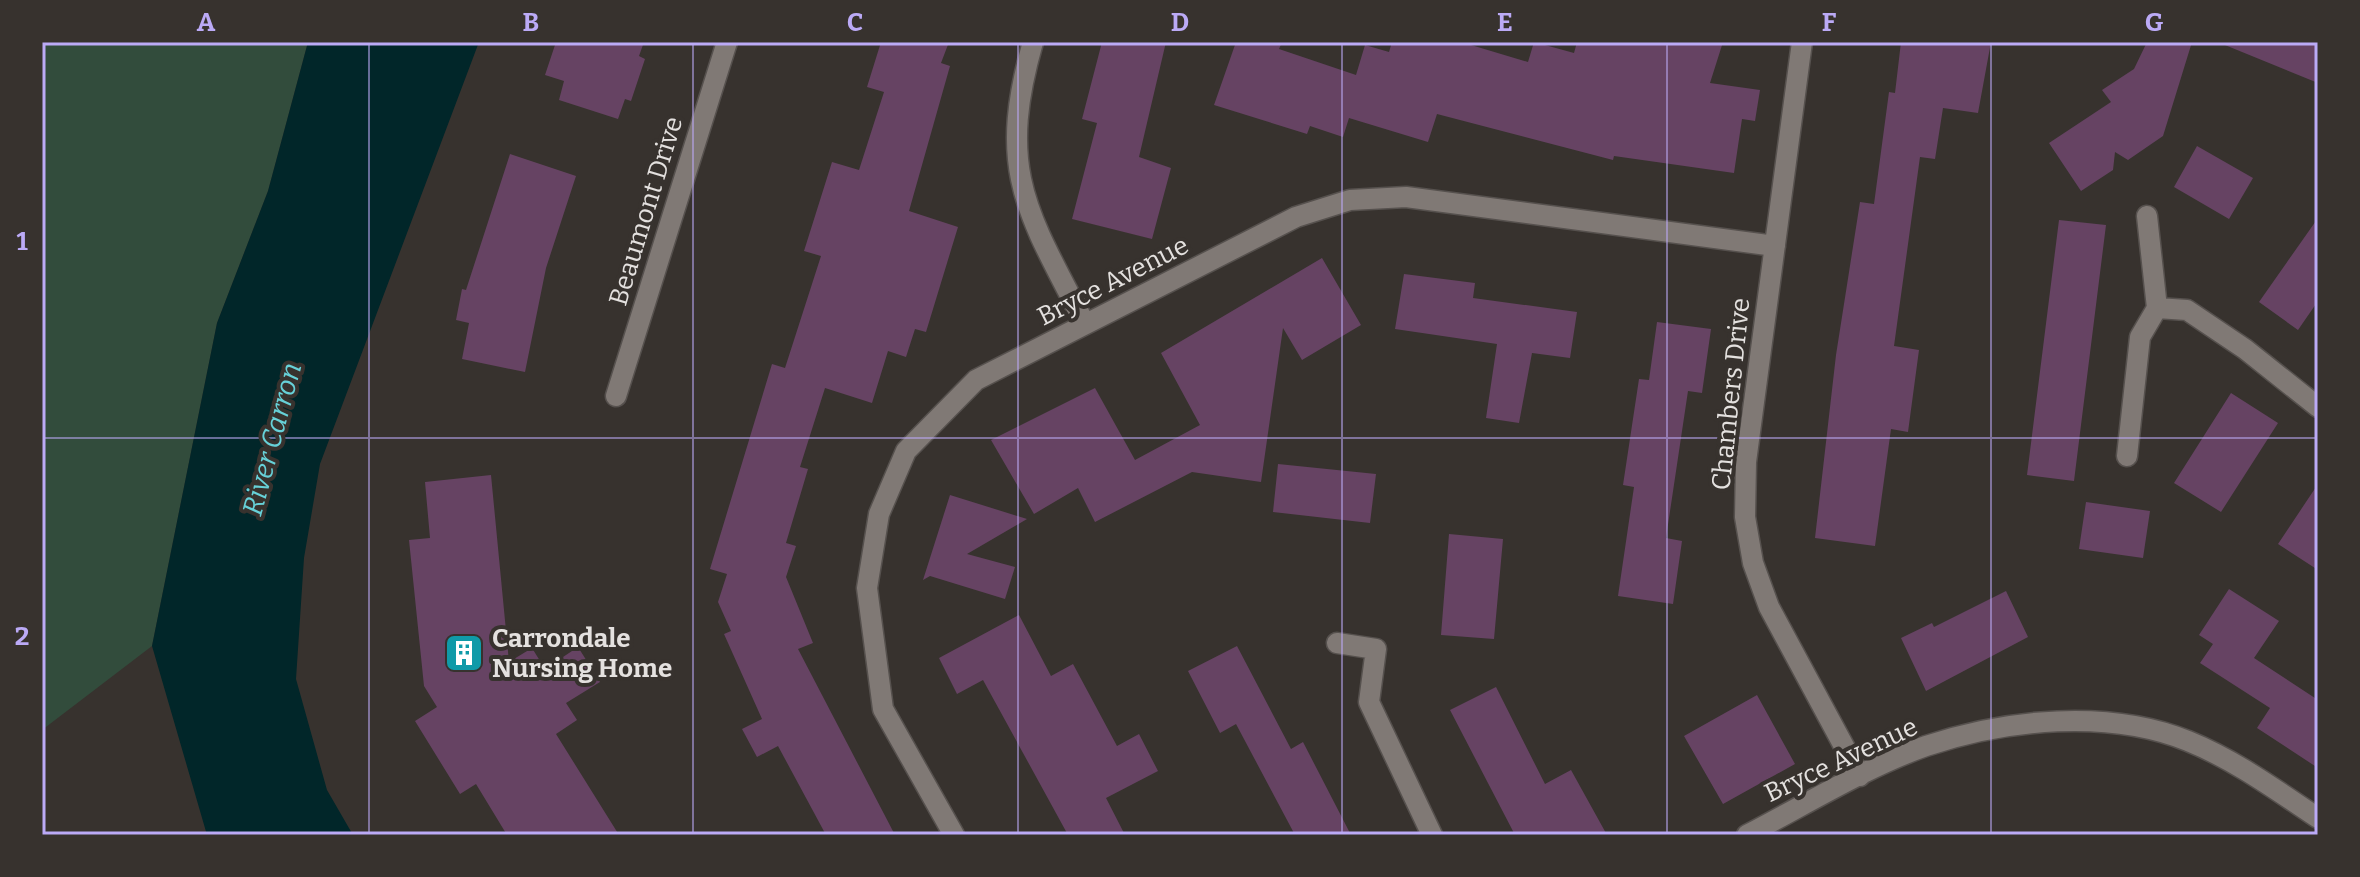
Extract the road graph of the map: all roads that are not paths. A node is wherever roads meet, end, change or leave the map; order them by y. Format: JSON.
{"nodes":[{"id":1,"x":727,"y":42,"type":"edge"},
{"id":2,"x":1033,"y":42,"type":"edge"},
{"id":3,"x":1802,"y":42,"type":"edge"},
{"id":4,"x":2147,"y":216,"type":"dead end"},
{"id":5,"x":1775,"y":246,"type":"junction"},
{"id":6,"x":2157,"y":308,"type":"junction"},
{"id":7,"x":1085,"y":324,"type":"junction"},
{"id":8,"x":616,"y":396,"type":"dead end"},
{"id":9,"x":2315,"y":399,"type":"edge"},
{"id":10,"x":2127,"y":456,"type":"dead end"},
{"id":11,"x":1337,"y":643,"type":"dead end"},
{"id":12,"x":1860,"y":776,"type":"junction"},
{"id":13,"x":2318,"y":818,"type":"edge"},
{"id":14,"x":954,"y":835,"type":"edge"},
{"id":15,"x":1432,"y":835,"type":"edge"},
{"id":16,"x":1747,"y":835,"type":"edge"}],
"edges":[{"from":1,"to":8,"type":"street","name":"Beaumont Drive"},
{"from":2,"to":7,"type":"street"},
{"from":3,"to":5,"type":"street","name":"Chambers Drive"},
{"from":4,"to":6,"type":"street"},
{"from":5,"to":7,"type":"street","name":"Bryce Avenue"},
{"from":5,"to":12,"type":"street","name":"Chambers Drive"},
{"from":6,"to":9,"type":"street"},
{"from":6,"to":10,"type":"street"},
{"from":7,"to":14,"type":"street","name":"Bryce Avenue"},
{"from":11,"to":15,"type":"street"},
{"from":12,"to":13,"type":"street","name":"Bryce Avenue"},
{"from":12,"to":16,"type":"street","name":"Bryce Avenue"}]}
